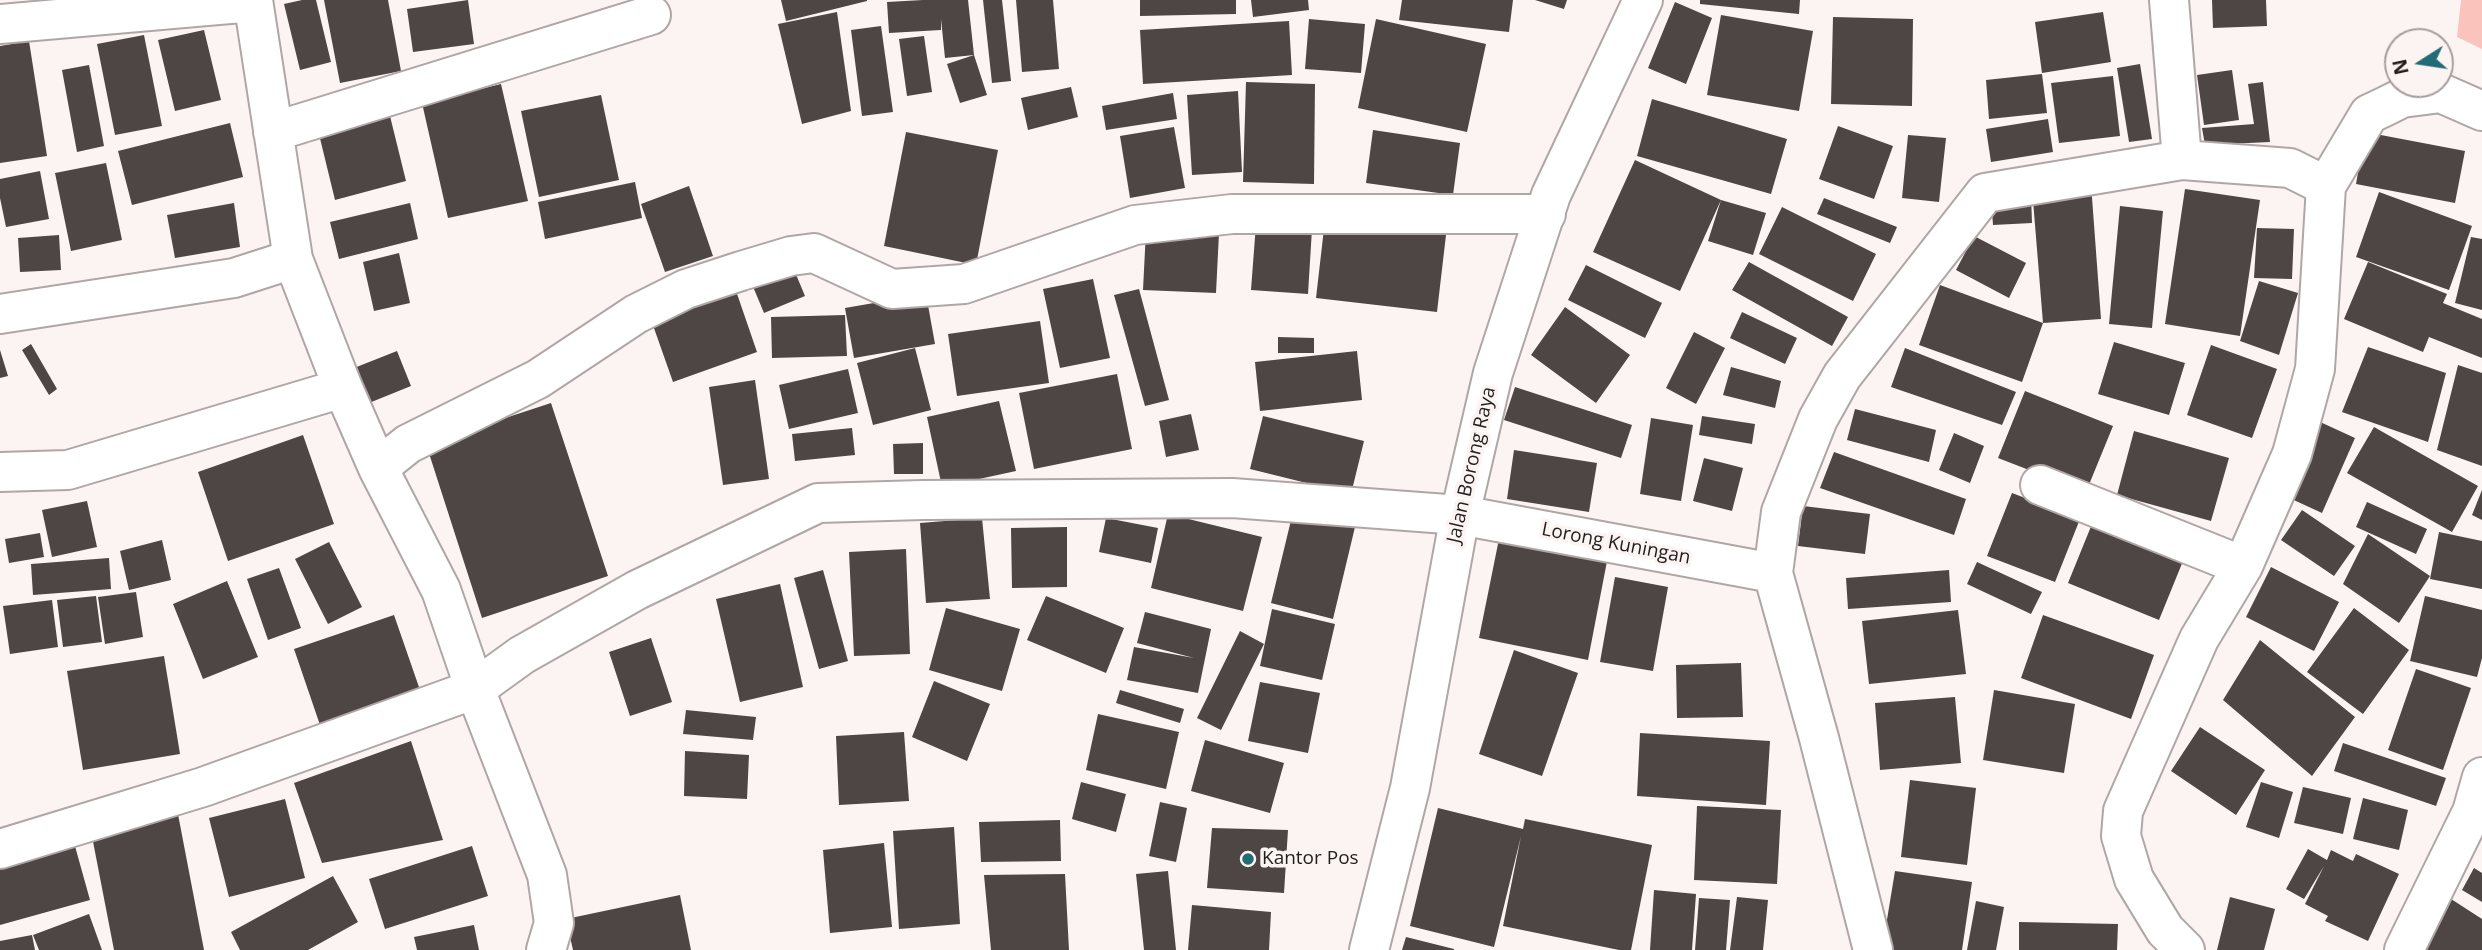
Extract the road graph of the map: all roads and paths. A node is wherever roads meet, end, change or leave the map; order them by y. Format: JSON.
{"nodes":[{"id":1,"x":1643,"y":0,"type":"edge"},
{"id":2,"x":2169,"y":0,"type":"edge"},
{"id":3,"x":253,"y":1,"type":"edge"},
{"id":4,"x":651,"y":15,"type":"dead end"},
{"id":5,"x":0,"y":24,"type":"edge"},
{"id":6,"x":2482,"y":111,"type":"edge"},
{"id":7,"x":274,"y":132,"type":"junction"},
{"id":8,"x":2182,"y":160,"type":"junction"},
{"id":9,"x":2326,"y":186,"type":"junction"},
{"id":10,"x":1546,"y":214,"type":"junction"},
{"id":11,"x":293,"y":260,"type":"junction"},
{"id":12,"x":0,"y":314,"type":"edge"},
{"id":13,"x":342,"y":388,"type":"junction"},
{"id":14,"x":378,"y":468,"type":"junction"},
{"id":15,"x":0,"y":472,"type":"edge"},
{"id":16,"x":2040,"y":485,"type":"dead end"},
{"id":17,"x":1460,"y":515,"type":"junction"},
{"id":18,"x":2243,"y":566,"type":"junction"},
{"id":19,"x":1773,"y":573,"type":"junction"},
{"id":20,"x":475,"y":689,"type":"junction"},
{"id":21,"x":2482,"y":777,"type":"edge"},
{"id":22,"x":0,"y":849,"type":"edge"},
{"id":23,"x":546,"y":950,"type":"edge"},
{"id":24,"x":1368,"y":950,"type":"edge"},
{"id":25,"x":1873,"y":950,"type":"edge"},
{"id":26,"x":2185,"y":950,"type":"edge"},
{"id":27,"x":2404,"y":950,"type":"edge"}],
"edges":[{"from":1,"to":10,"type":"street","name":"Jalan Borong Raya"},
{"from":2,"to":8,"type":"street"},
{"from":3,"to":5,"type":"street"},
{"from":3,"to":7,"type":"street"},
{"from":4,"to":7,"type":"street"},
{"from":6,"to":9,"type":"street"},
{"from":7,"to":11,"type":"street"},
{"from":8,"to":9,"type":"street"},
{"from":8,"to":19,"type":"street"},
{"from":9,"to":18,"type":"street"},
{"from":10,"to":14,"type":"street"},
{"from":10,"to":17,"type":"street","name":"Jalan Borong Raya"},
{"from":11,"to":12,"type":"street"},
{"from":11,"to":13,"type":"street"},
{"from":13,"to":14,"type":"street"},
{"from":13,"to":15,"type":"street"},
{"from":14,"to":20,"type":"street"},
{"from":16,"to":18,"type":"street"},
{"from":17,"to":19,"type":"street","name":"Lorong Kuningan"},
{"from":17,"to":20,"type":"street","name":"Lorong Kuningan"},
{"from":17,"to":24,"type":"street","name":"Jalan Borong Raya"},
{"from":18,"to":26,"type":"street"},
{"from":19,"to":25,"type":"street"},
{"from":20,"to":22,"type":"street","name":"Lorong Kuningan"},
{"from":20,"to":23,"type":"street"},
{"from":21,"to":27,"type":"street"}]}
